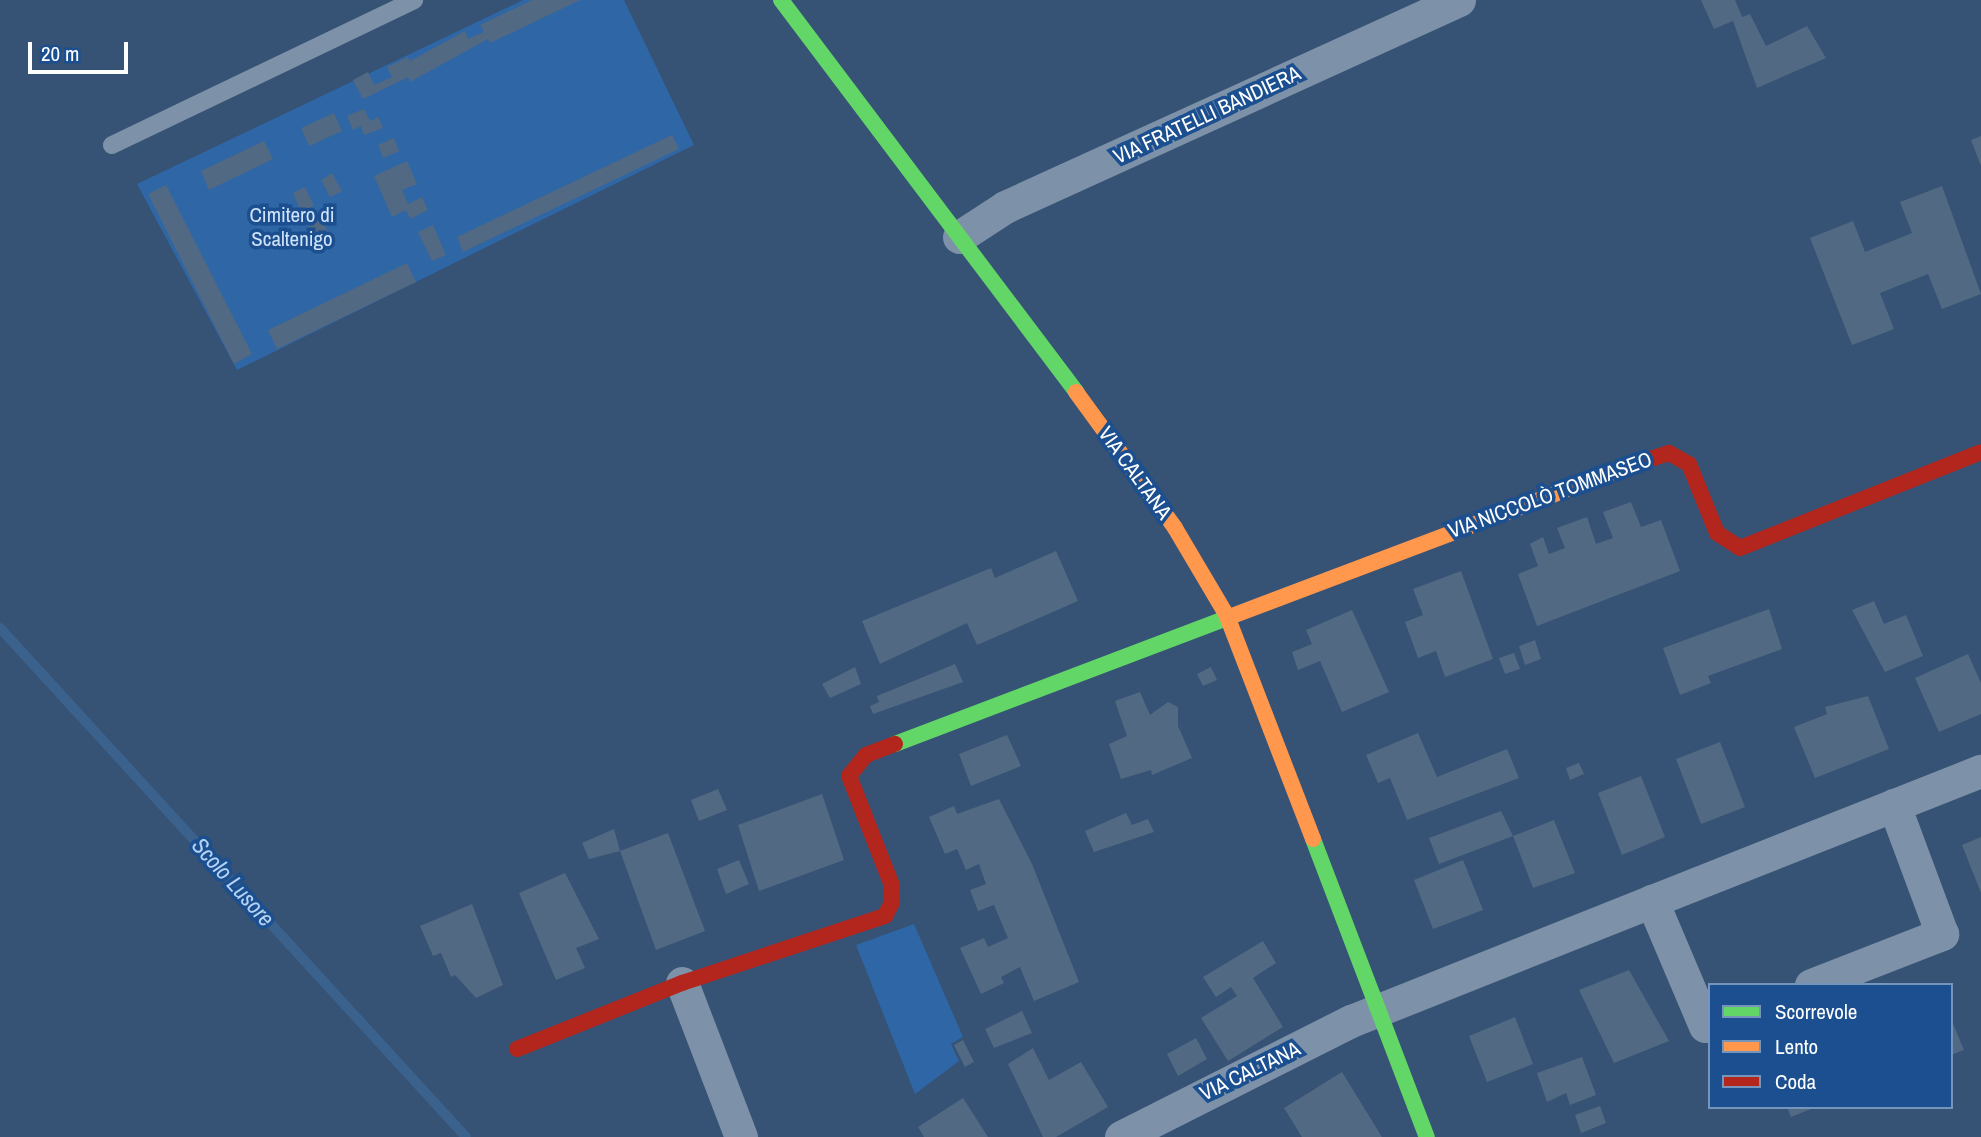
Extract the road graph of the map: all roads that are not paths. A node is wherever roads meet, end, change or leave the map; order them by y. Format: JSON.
{"nodes":[{"id":1,"x":414,"y":0,"type":"edge"},
{"id":2,"x":780,"y":0,"type":"edge"},
{"id":3,"x":1459,"y":0,"type":"edge"},
{"id":4,"x":112,"y":145,"type":"dead end"},
{"id":5,"x":959,"y":237,"type":"junction"},
{"id":6,"x":1981,"y":452,"type":"edge"},
{"id":7,"x":1227,"y":616,"type":"junction"},
{"id":8,"x":1981,"y":771,"type":"edge"},
{"id":9,"x":1894,"y":805,"type":"junction"},
{"id":10,"x":1653,"y":901,"type":"junction"},
{"id":11,"x":682,"y":983,"type":"junction"},
{"id":12,"x":1816,"y":983,"type":"edge"},
{"id":13,"x":1380,"y":1009,"type":"junction"},
{"id":14,"x":1708,"y":1025,"type":"edge"},
{"id":15,"x":517,"y":1049,"type":"dead end"},
{"id":16,"x":741,"y":1137,"type":"edge"},
{"id":17,"x":1121,"y":1137,"type":"edge"},
{"id":18,"x":1427,"y":1137,"type":"edge"}],
"edges":[{"from":1,"to":4,"type":"lane"},
{"from":2,"to":5,"type":"street","name":"VIA CALTANA"},
{"from":3,"to":5,"type":"street","name":"VIA FRATELLI BANDIERA"},
{"from":5,"to":7,"type":"street","name":"VIA CALTANA"},
{"from":6,"to":7,"type":"street","name":"VIA NICCOLÒ TOMMASEO"},
{"from":7,"to":11,"type":"street"},
{"from":7,"to":13,"type":"street","name":"VIA CALTANA"},
{"from":8,"to":9,"type":"street"},
{"from":9,"to":10,"type":"street"},
{"from":9,"to":12,"type":"street"},
{"from":10,"to":13,"type":"street"},
{"from":10,"to":14,"type":"street"},
{"from":11,"to":15,"type":"street"},
{"from":11,"to":16,"type":"street"},
{"from":13,"to":17,"type":"street","name":"VIA CALTANA"},
{"from":13,"to":18,"type":"street","name":"VIA CALTANA"}]}
